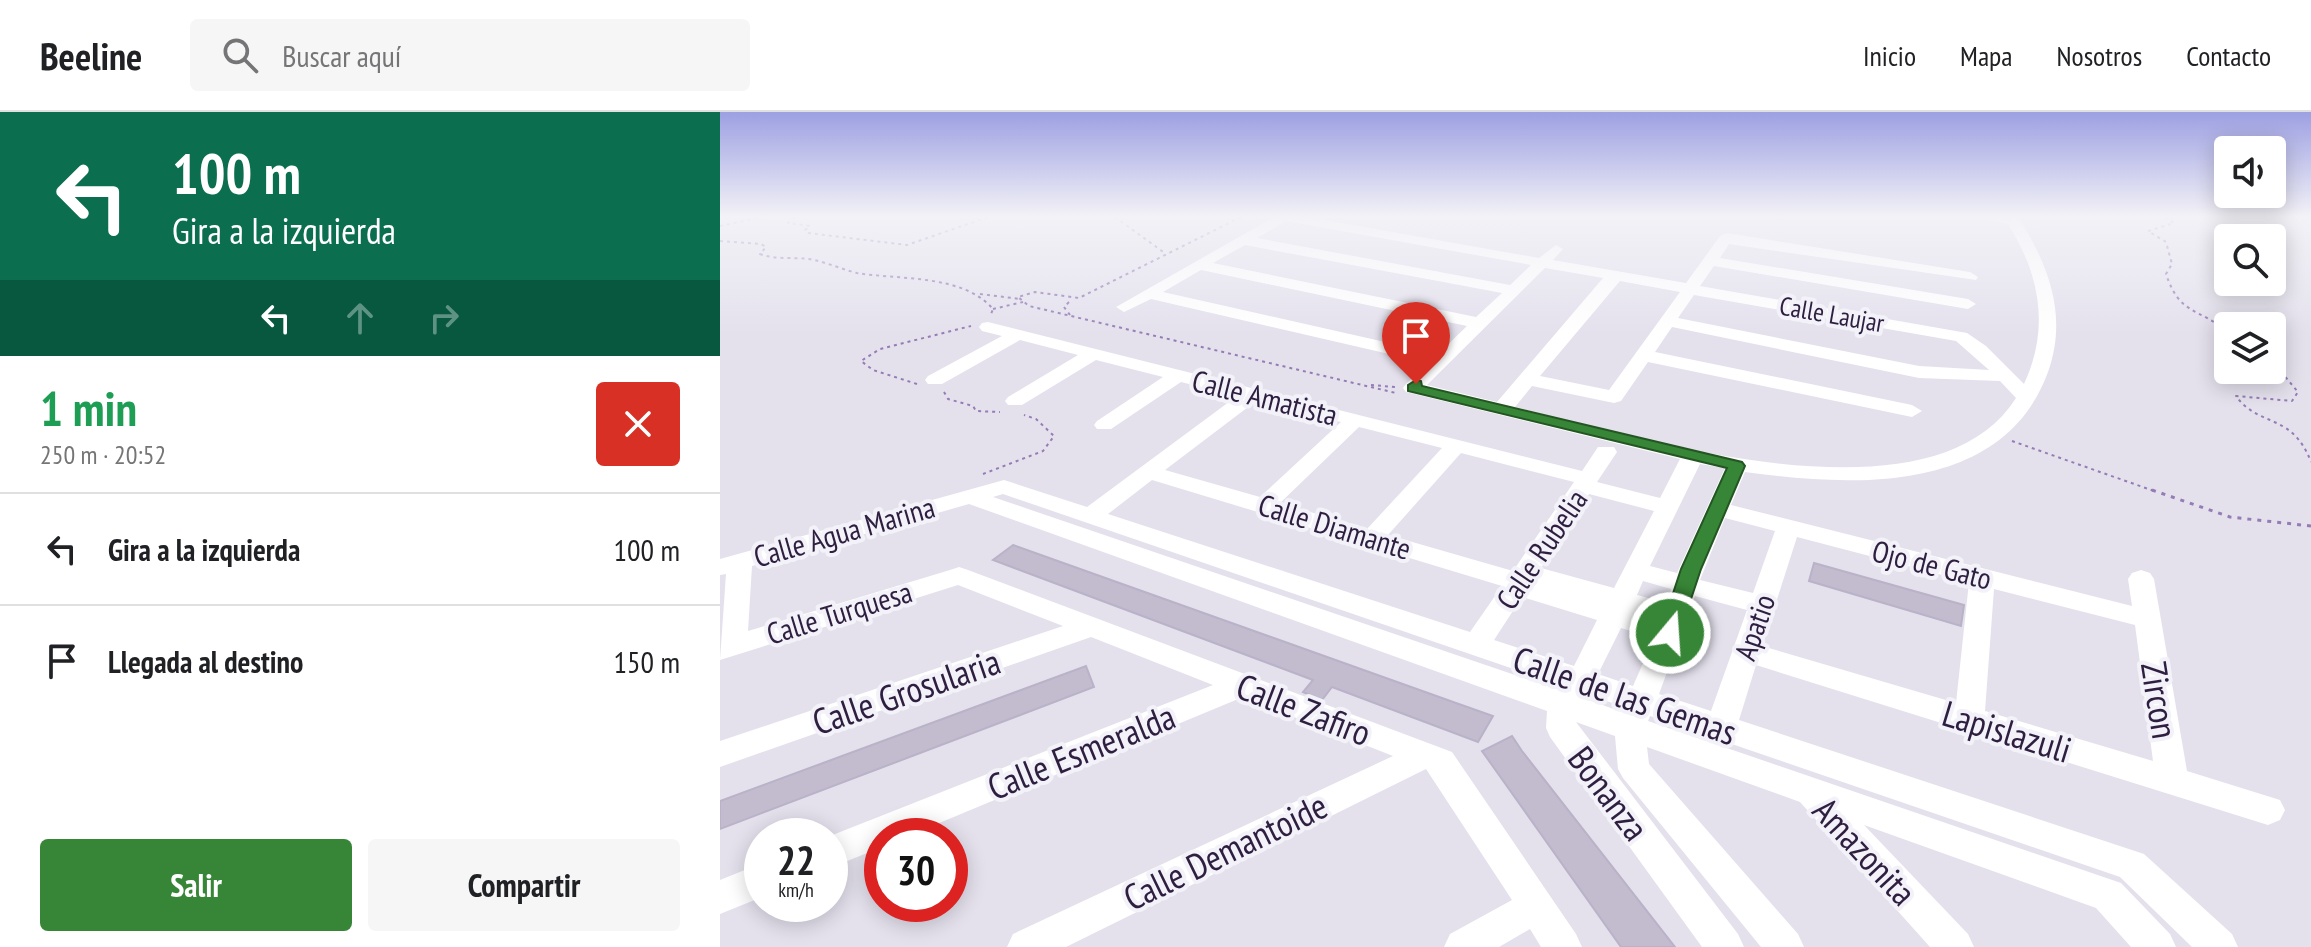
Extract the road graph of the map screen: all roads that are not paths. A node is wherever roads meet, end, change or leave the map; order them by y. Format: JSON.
{"nodes":[{"id":1,"x":1215,"y":256,"type":"edge"},
{"id":2,"x":1330,"y":256,"type":"edge"},
{"id":3,"x":1503,"y":256,"type":"edge"},
{"id":4,"x":1549,"y":256,"type":"edge"},
{"id":5,"x":1714,"y":256,"type":"edge"},
{"id":6,"x":1838,"y":256,"type":"edge"},
{"id":7,"x":2032,"y":256,"type":"edge"},
{"id":8,"x":1710,"y":261,"type":"junction"},
{"id":9,"x":1542,"y":263,"type":"junction"},
{"id":10,"x":1199,"y":265,"type":"junction"},
{"id":11,"x":1616,"y":277,"type":"junction"},
{"id":12,"x":1970,"y":277,"type":"dead end"},
{"id":13,"x":1690,"y":289,"type":"junction"},
{"id":14,"x":1514,"y":290,"type":"junction"},
{"id":15,"x":1148,"y":293,"type":"junction"},
{"id":16,"x":1968,"y":304,"type":"dead end"},
{"id":17,"x":1124,"y":307,"type":"dead end"},
{"id":18,"x":987,"y":318,"type":"road end"},
{"id":19,"x":1669,"y":321,"type":"junction"},
{"id":20,"x":1480,"y":323,"type":"junction"},
{"id":21,"x":1017,"y":335,"type":"junction"},
{"id":22,"x":1093,"y":354,"type":"junction"},
{"id":23,"x":1645,"y":356,"type":"junction"},
{"id":24,"x":1441,"y":360,"type":"junction"},
{"id":25,"x":1178,"y":375,"type":"junction"},
{"id":26,"x":2005,"y":376,"type":"junction"},
{"id":27,"x":1527,"y":379,"type":"junction"},
{"id":28,"x":932,"y":385,"type":"road end"},
{"id":29,"x":1252,"y":394,"type":"junction"},
{"id":30,"x":2026,"y":397,"type":"junction"},
{"id":31,"x":1013,"y":409,"type":"road end"},
{"id":32,"x":1502,"y":409,"type":"junction"},
{"id":33,"x":1912,"y":411,"type":"dead end"},
{"id":34,"x":1355,"y":420,"type":"junction"},
{"id":35,"x":1104,"y":425,"type":"dead end"},
{"id":36,"x":1456,"y":446,"type":"junction"},
{"id":37,"x":1606,"y":452,"type":"dead end"},
{"id":38,"x":1693,"y":456,"type":"junction"},
{"id":39,"x":1737,"y":466,"type":"junction"},
{"id":40,"x":1149,"y":472,"type":"junction"},
{"id":41,"x":1586,"y":482,"type":"junction"},
{"id":42,"x":984,"y":486,"type":"joint"},
{"id":43,"x":1264,"y":506,"type":"junction"},
{"id":44,"x":1668,"y":507,"type":"junction"},
{"id":45,"x":1717,"y":509,"type":"junction"},
{"id":46,"x":1066,"y":515,"type":"junction"},
{"id":47,"x":1788,"y":527,"type":"junction"},
{"id":48,"x":1372,"y":538,"type":"junction"},
{"id":49,"x":730,"y":564,"type":"edge"},
{"id":50,"x":1639,"y":564,"type":"junction"},
{"id":51,"x":959,"y":576,"type":"joint"},
{"id":52,"x":1689,"y":576,"type":"junction"},
{"id":53,"x":1982,"y":577,"type":"junction"},
{"id":54,"x":2141,"y":579,"type":"dead end"},
{"id":55,"x":1521,"y":580,"type":"junction"},
{"id":56,"x":1764,"y":598,"type":"junction"},
{"id":57,"x":1618,"y":608,"type":"junction"},
{"id":58,"x":2147,"y":619,"type":"junction"},
{"id":59,"x":1673,"y":624,"type":"junction"},
{"id":60,"x":1092,"y":627,"type":"junction"},
{"id":61,"x":1476,"y":645,"type":"junction"},
{"id":62,"x":726,"y":647,"type":"edge"},
{"id":63,"x":1746,"y":651,"type":"junction"},
{"id":64,"x":1243,"y":685,"type":"junction"},
{"id":65,"x":1572,"y":692,"type":"junction"},
{"id":66,"x":1635,"y":714,"type":"junction"},
{"id":67,"x":1969,"y":719,"type":"junction"},
{"id":68,"x":1721,"y":727,"type":"junction"},
{"id":69,"x":720,"y":754,"type":"edge"},
{"id":70,"x":1425,"y":755,"type":"junction"},
{"id":71,"x":2172,"y":781,"type":"junction"},
{"id":72,"x":1808,"y":790,"type":"junction"},
{"id":73,"x":2268,"y":810,"type":"dead end"},
{"id":74,"x":848,"y":845,"type":"edge"},
{"id":75,"x":744,"y":887,"type":"edge"},
{"id":76,"x":720,"y":897,"type":"edge"},
{"id":77,"x":1536,"y":906,"type":"junction"},
{"id":78,"x":1026,"y":947,"type":"edge"},
{"id":79,"x":1463,"y":947,"type":"edge"},
{"id":80,"x":1563,"y":947,"type":"edge"},
{"id":81,"x":1725,"y":947,"type":"edge"},
{"id":82,"x":1785,"y":947,"type":"edge"},
{"id":83,"x":1955,"y":947,"type":"edge"},
{"id":84,"x":2157,"y":947,"type":"edge"},
{"id":85,"x":2219,"y":947,"type":"edge"}],
"edges":[{"from":1,"to":10,"type":"street","name":"Calle Laujar"},
{"from":2,"to":14,"type":"street"},
{"from":3,"to":9,"type":"street","name":"Calle Laujar"},
{"from":4,"to":9,"type":"street"},
{"from":5,"to":8,"type":"street"},
{"from":6,"to":12,"type":"street"},
{"from":7,"to":30,"type":"street"},
{"from":8,"to":13,"type":"street"},
{"from":8,"to":16,"type":"street"},
{"from":9,"to":11,"type":"street","name":"Calle Laujar"},
{"from":9,"to":14,"type":"street"},
{"from":10,"to":15,"type":"street","name":"Calle Laujar"},
{"from":10,"to":20,"type":"street"},
{"from":11,"to":13,"type":"street","name":"Calle Laujar"},
{"from":11,"to":27,"type":"street"},
{"from":13,"to":19,"type":"street"},
{"from":13,"to":26,"type":"street","name":"Calle Laujar"},
{"from":14,"to":20,"type":"street"},
{"from":15,"to":17,"type":"street","name":"Calle Laujar"},
{"from":15,"to":24,"type":"street"},
{"from":18,"to":21,"type":"street","name":"Calle Amatista"},
{"from":19,"to":23,"type":"street"},
{"from":19,"to":26,"type":"street"},
{"from":20,"to":24,"type":"street"},
{"from":21,"to":22,"type":"street","name":"Calle Amatista"},
{"from":21,"to":28,"type":"street"},
{"from":22,"to":25,"type":"street","name":"Calle Amatista"},
{"from":22,"to":31,"type":"street"},
{"from":23,"to":27,"type":"street"},
{"from":23,"to":33,"type":"street"},
{"from":24,"to":32,"type":"street"},
{"from":25,"to":29,"type":"street","name":"Calle Amatista"},
{"from":25,"to":35,"type":"street"},
{"from":26,"to":30,"type":"street","name":"Calle Laujar"},
{"from":27,"to":32,"type":"street"},
{"from":29,"to":34,"type":"street","name":"Calle Amatista"},
{"from":29,"to":40,"type":"street"},
{"from":30,"to":39,"type":"street"},
{"from":32,"to":38,"type":"street"},
{"from":34,"to":36,"type":"street","name":"Calle Amatista"},
{"from":34,"to":43,"type":"street"},
{"from":36,"to":41,"type":"street","name":"Calle Amatista"},
{"from":36,"to":48,"type":"street"},
{"from":37,"to":41,"type":"street","name":"Calle Rubelia"},
{"from":38,"to":39,"type":"street"},
{"from":38,"to":44,"type":"street"},
{"from":39,"to":45,"type":"street","name":"Bonanza"},
{"from":40,"to":43,"type":"street","name":"Calle Diamante"},
{"from":40,"to":46,"type":"street"},
{"from":41,"to":44,"type":"street","name":"Calle Amatista"},
{"from":41,"to":55,"type":"street","name":"Calle Rubelia"},
{"from":42,"to":46,"type":"street","name":"Calle de las Gemas"},
{"from":42,"to":49,"type":"street","name":"Calle Agua Marina"},
{"from":43,"to":48,"type":"street","name":"Calle Diamante"},
{"from":44,"to":50,"type":"street"},
{"from":45,"to":47,"type":"street","name":"Ojo de Gato"},
{"from":45,"to":52,"type":"street","name":"Bonanza"},
{"from":46,"to":61,"type":"street","name":"Calle de las Gemas"},
{"from":46,"to":65,"type":"street","name":"Calle de las Gemas"},
{"from":47,"to":53,"type":"street","name":"Ojo de Gato"},
{"from":47,"to":56,"type":"street","name":"Apatio"},
{"from":48,"to":55,"type":"street","name":"Calle Diamante"},
{"from":49,"to":62,"type":"street"},
{"from":50,"to":52,"type":"street"},
{"from":50,"to":57,"type":"street"},
{"from":51,"to":60,"type":"street","name":"Calle Zafiro"},
{"from":51,"to":62,"type":"street","name":"Calle Turquesa"},
{"from":52,"to":56,"type":"street"},
{"from":52,"to":59,"type":"street","name":"Bonanza"},
{"from":53,"to":58,"type":"street","name":"Ojo de Gato"},
{"from":53,"to":67,"type":"street"},
{"from":54,"to":58,"type":"street","name":"Zircon"},
{"from":55,"to":57,"type":"street","name":"Calle Diamante"},
{"from":55,"to":61,"type":"street","name":"Calle Rubelia"},
{"from":56,"to":63,"type":"street","name":"Apatio"},
{"from":57,"to":59,"type":"street","name":"Calle Diamante"},
{"from":57,"to":65,"type":"street"},
{"from":58,"to":71,"type":"street","name":"Zircon"},
{"from":59,"to":66,"type":"street","name":"Bonanza"},
{"from":60,"to":64,"type":"street","name":"Calle Zafiro"},
{"from":60,"to":69,"type":"street","name":"Calle Grosularia"},
{"from":61,"to":65,"type":"street","name":"Calle de las Gemas"},
{"from":63,"to":67,"type":"street","name":"Lapislazuli"},
{"from":63,"to":68,"type":"street","name":"Apatio"},
{"from":64,"to":70,"type":"street","name":"Calle Zafiro"},
{"from":64,"to":74,"type":"street","name":"Calle Esmeralda"},
{"from":65,"to":66,"type":"street","name":"Calle de las Gemas"},
{"from":65,"to":81,"type":"street","name":"Bonanza"},
{"from":66,"to":68,"type":"street","name":"Calle de las Gemas"},
{"from":66,"to":72,"type":"street","name":"Calle de las Gemas"},
{"from":66,"to":82,"type":"street","name":"Bonanza"},
{"from":67,"to":71,"type":"street","name":"Lapislazuli"},
{"from":68,"to":85,"type":"street","name":"Calle de las Gemas"},
{"from":70,"to":77,"type":"street","name":"Calle Zafiro"},
{"from":70,"to":78,"type":"street","name":"Calle Demantoide"},
{"from":71,"to":73,"type":"street","name":"Lapislazuli"},
{"from":72,"to":83,"type":"street","name":"Amazonita"},
{"from":72,"to":84,"type":"street","name":"Calle de las Gemas"},
{"from":75,"to":76,"type":"street"},
{"from":77,"to":79,"type":"street"},
{"from":77,"to":80,"type":"street","name":"Calle Zafiro"}]}
